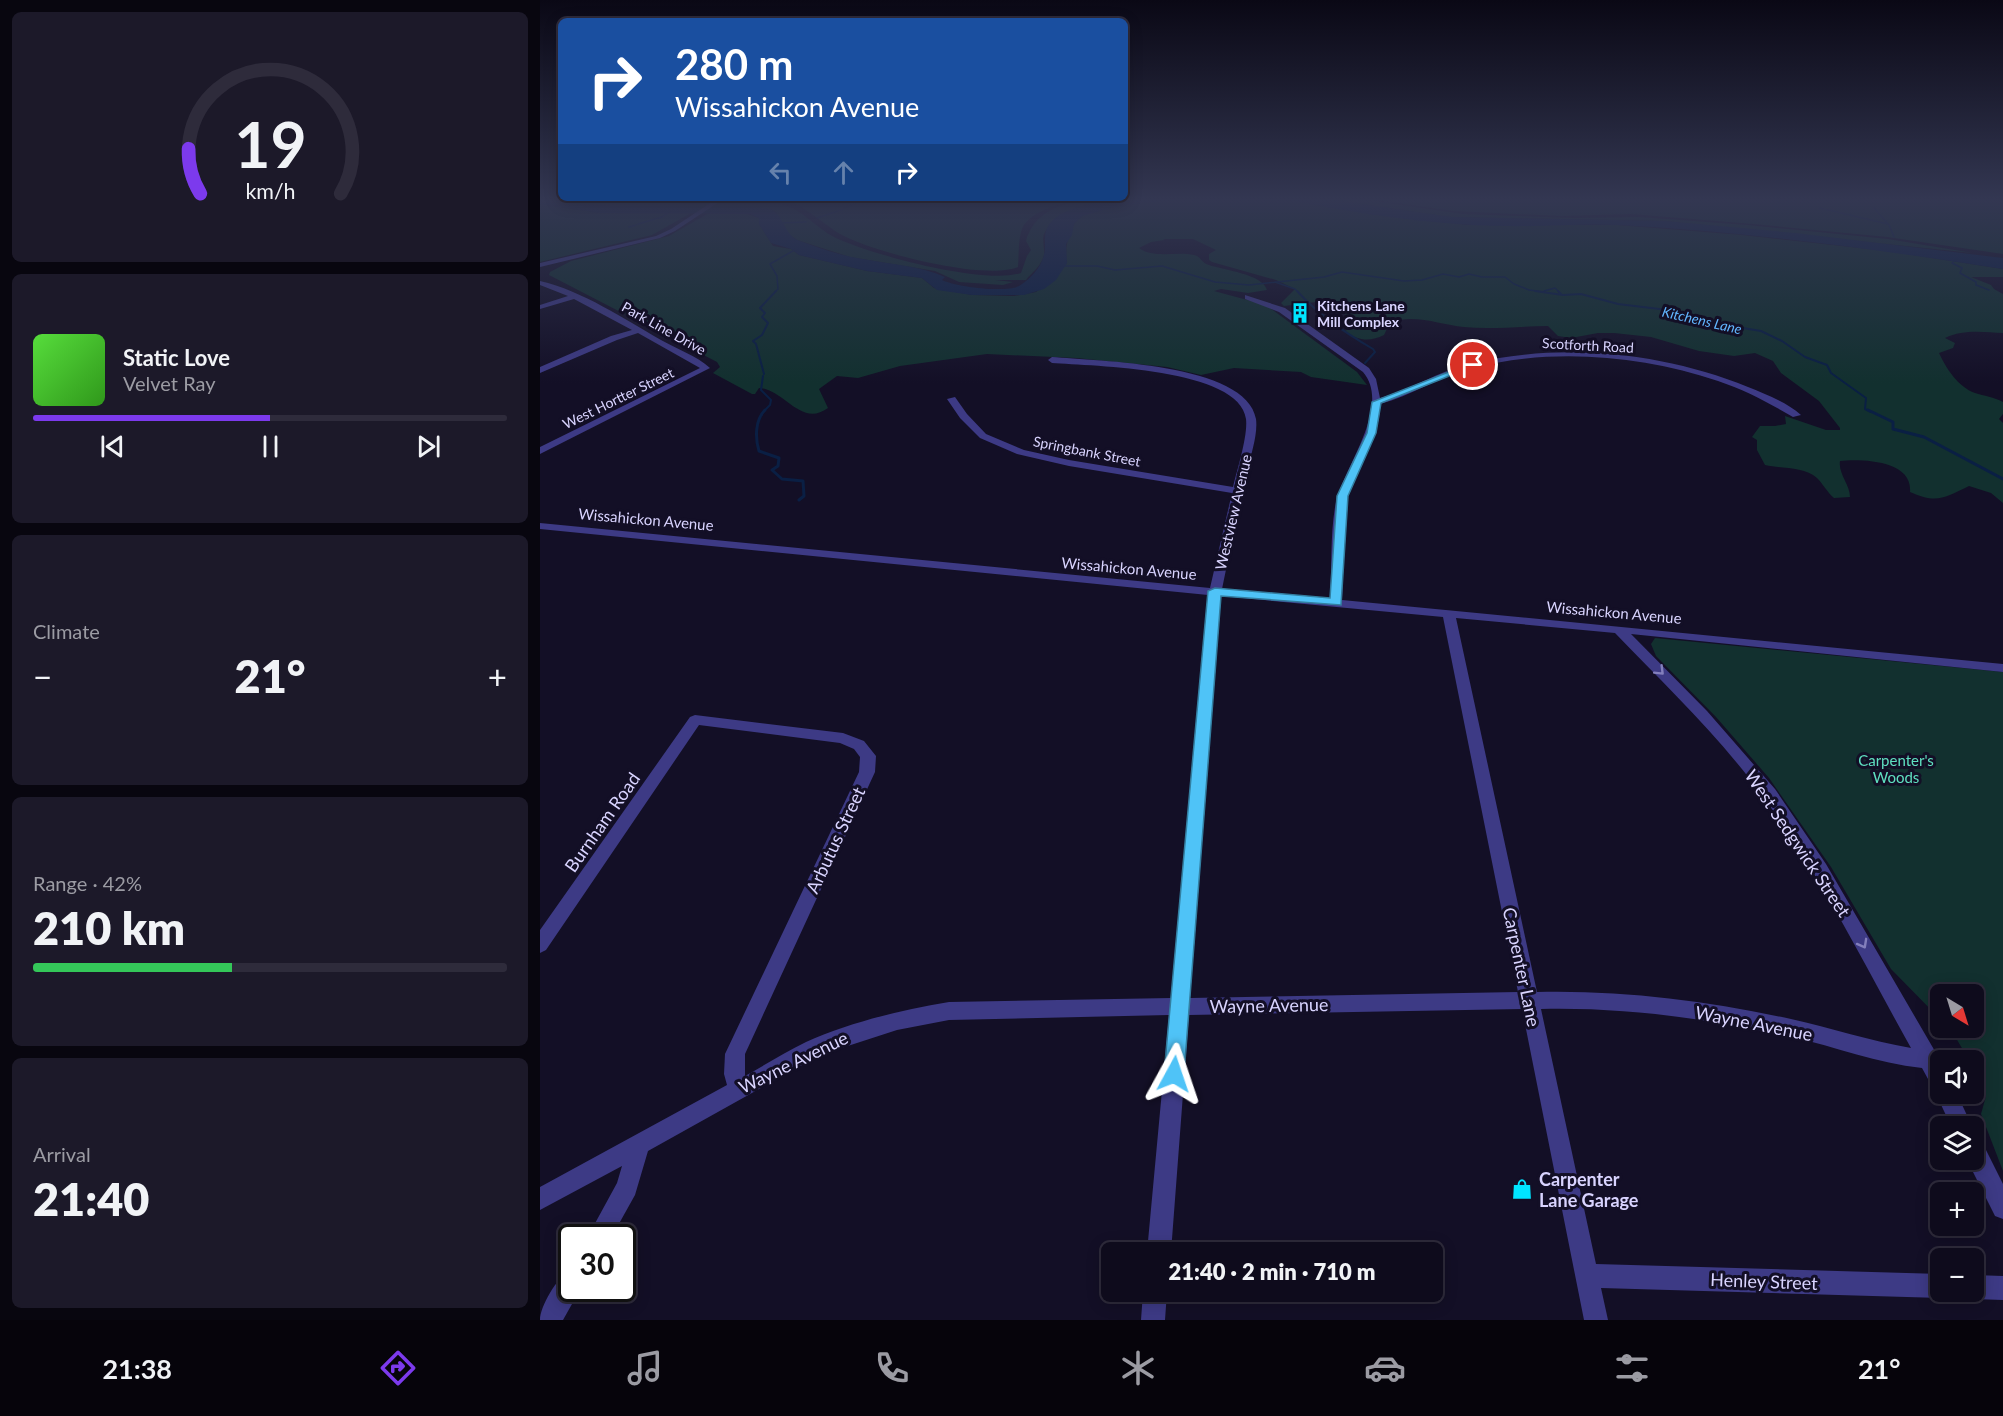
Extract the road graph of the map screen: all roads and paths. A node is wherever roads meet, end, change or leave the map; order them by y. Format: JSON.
{"nodes":[{"id":1,"x":571,"y":260,"type":"edge"},
{"id":2,"x":541,"y":270,"type":"edge"},
{"id":3,"x":542,"y":283,"type":"edge"},
{"id":4,"x":553,"y":285,"type":"junction"},
{"id":5,"x":576,"y":296,"type":"junction"},
{"id":6,"x":1248,"y":297,"type":"dead end"},
{"id":7,"x":540,"y":306,"type":"edge"},
{"id":8,"x":640,"y":330,"type":"junction"},
{"id":9,"x":1052,"y":360,"type":"dead end"},
{"id":10,"x":706,"y":368,"type":"joint"},
{"id":11,"x":540,"y":369,"type":"edge"},
{"id":12,"x":952,"y":399,"type":"dead end"},
{"id":13,"x":1377,"y":402,"type":"junction"},
{"id":14,"x":1796,"y":415,"type":"dead end"},
{"id":15,"x":540,"y":451,"type":"edge"},
{"id":16,"x":1237,"y":490,"type":"junction"},
{"id":17,"x":540,"y":526,"type":"edge"},
{"id":18,"x":1215,"y":591,"type":"junction"},
{"id":19,"x":1336,"y":603,"type":"junction"},
{"id":20,"x":1449,"y":613,"type":"junction"},
{"id":21,"x":1619,"y":629,"type":"junction"},
{"id":22,"x":2003,"y":668,"type":"edge"},
{"id":23,"x":695,"y":720,"type":"joint"},
{"id":24,"x":540,"y":945,"type":"edge"},
{"id":25,"x":1529,"y":1001,"type":"junction"},
{"id":26,"x":1180,"y":1006,"type":"junction"},
{"id":27,"x":1929,"y":1060,"type":"joint"},
{"id":28,"x":738,"y":1089,"type":"junction"},
{"id":29,"x":639,"y":1144,"type":"junction"},
{"id":30,"x":1984,"y":1170,"type":"edge"},
{"id":31,"x":540,"y":1199,"type":"edge"},
{"id":32,"x":2003,"y":1208,"type":"edge"},
{"id":33,"x":606,"y":1224,"type":"edge"},
{"id":34,"x":1160,"y":1242,"type":"edge"},
{"id":35,"x":1587,"y":1276,"type":"junction"},
{"id":36,"x":1930,"y":1286,"type":"edge"},
{"id":37,"x":1984,"y":1287,"type":"edge"},
{"id":38,"x":2003,"y":1288,"type":"edge"},
{"id":39,"x":560,"y":1302,"type":"edge"},
{"id":40,"x":1154,"y":1302,"type":"edge"},
{"id":41,"x":549,"y":1320,"type":"edge"},
{"id":42,"x":1153,"y":1320,"type":"edge"},
{"id":43,"x":1596,"y":1320,"type":"edge"}],
"edges":[{"from":1,"to":2,"type":"street"},
{"from":2,"to":4,"type":"street"},
{"from":3,"to":4,"type":"street"},
{"from":3,"to":7,"type":"street"},
{"from":4,"to":5,"type":"street","name":"Park Line Drive"},
{"from":5,"to":7,"type":"street"},
{"from":5,"to":8,"type":"street","name":"Park Line Drive"},
{"from":6,"to":13,"type":"street"},
{"from":8,"to":10,"type":"street","name":"Park Line Drive"},
{"from":8,"to":11,"type":"street"},
{"from":9,"to":16,"type":"street","name":"Westview Avenue"},
{"from":10,"to":15,"type":"street","name":"West Hortter Street"},
{"from":12,"to":16,"type":"street","name":"Springbank Street"},
{"from":13,"to":14,"type":"street","name":"Scotforth Road"},
{"from":13,"to":19,"type":"street"},
{"from":16,"to":18,"type":"street","name":"Westview Avenue"},
{"from":17,"to":18,"type":"street","name":"Wissahickon Avenue"},
{"from":18,"to":19,"type":"street","name":"Wissahickon Avenue"},
{"from":18,"to":26,"type":"street","name":"Westview Avenue"},
{"from":19,"to":20,"type":"street","name":"Wissahickon Avenue"},
{"from":20,"to":21,"type":"street","name":"Wissahickon Avenue"},
{"from":20,"to":25,"type":"street","name":"Carpenter Lane"},
{"from":21,"to":22,"type":"street","name":"Wissahickon Avenue"},
{"from":21,"to":27,"type":"street","name":"West Sedgwick Street","one_way":true},
{"from":23,"to":24,"type":"street","name":"Burnham Road"},
{"from":23,"to":28,"type":"street","name":"Arbutus Street"},
{"from":25,"to":26,"type":"street","name":"Wayne Avenue"},
{"from":25,"to":27,"type":"street","name":"Wayne Avenue"},
{"from":25,"to":35,"type":"street","name":"Carpenter Lane"},
{"from":26,"to":28,"type":"street","name":"Wayne Avenue"},
{"from":26,"to":34,"type":"street","name":"Westview Avenue"},
{"from":28,"to":29,"type":"street","name":"Wayne Avenue"},
{"from":29,"to":31,"type":"street","name":"Wayne Avenue"},
{"from":29,"to":33,"type":"street"},
{"from":30,"to":32,"type":"street"},
{"from":35,"to":36,"type":"street","name":"Henley Street"},
{"from":35,"to":43,"type":"street","name":"Carpenter Lane"},
{"from":37,"to":38,"type":"street"},
{"from":39,"to":41,"type":"street"},
{"from":40,"to":42,"type":"street"}]}
